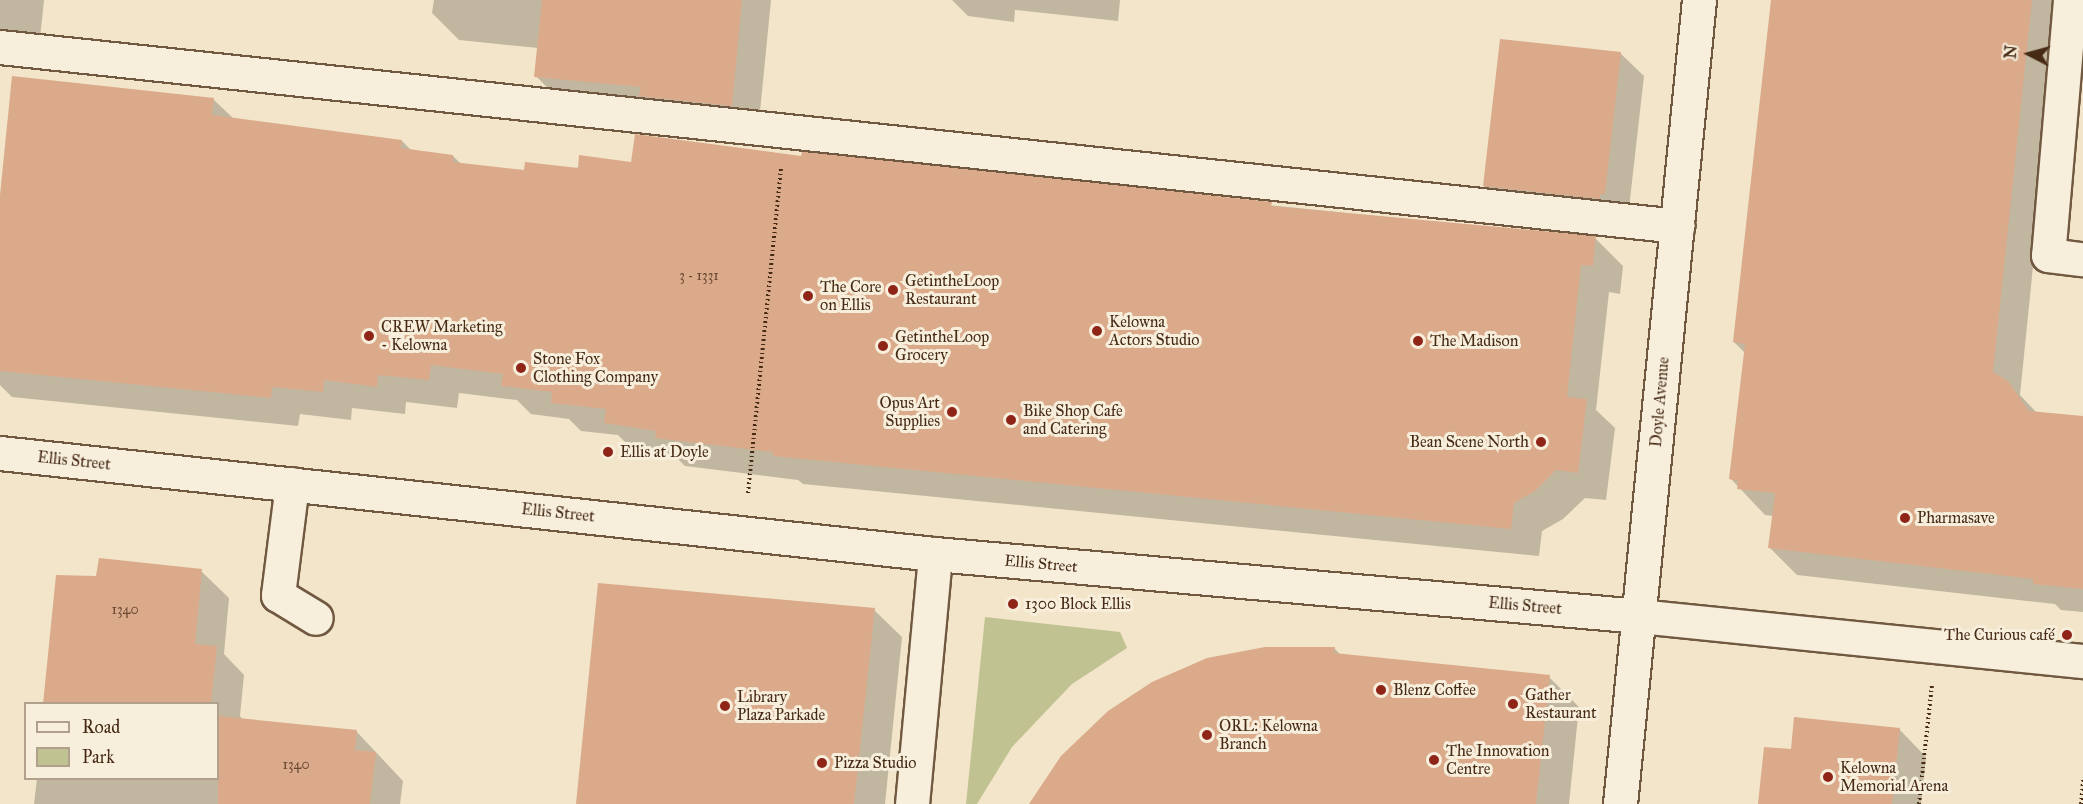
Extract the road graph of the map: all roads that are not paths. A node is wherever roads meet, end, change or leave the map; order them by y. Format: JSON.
{"nodes":[{"id":1,"x":1699,"y":0,"type":"edge"},
{"id":2,"x":2070,"y":0,"type":"edge"},
{"id":3,"x":0,"y":47,"type":"edge"},
{"id":4,"x":1677,"y":226,"type":"junction"},
{"id":5,"x":2083,"y":259,"type":"edge"},
{"id":6,"x":0,"y":453,"type":"edge"},
{"id":7,"x":292,"y":484,"type":"junction"},
{"id":8,"x":935,"y":554,"type":"junction"},
{"id":9,"x":1639,"y":616,"type":"junction"},
{"id":10,"x":316,"y":618,"type":"dead end"},
{"id":11,"x":2083,"y":661,"type":"edge"},
{"id":12,"x":912,"y":804,"type":"edge"},
{"id":13,"x":1620,"y":804,"type":"edge"}],
"edges":[{"from":1,"to":4,"type":"street","name":"Doyle Avenue"},
{"from":2,"to":5,"type":"street"},
{"from":3,"to":4,"type":"street"},
{"from":4,"to":9,"type":"street","name":"Doyle Avenue"},
{"from":6,"to":7,"type":"street","name":"Ellis Street"},
{"from":7,"to":8,"type":"street","name":"Ellis Street"},
{"from":7,"to":10,"type":"street"},
{"from":8,"to":9,"type":"street","name":"Ellis Street"},
{"from":8,"to":12,"type":"street"},
{"from":9,"to":11,"type":"street","name":"Ellis Street"},
{"from":9,"to":13,"type":"street","name":"Doyle Avenue"}]}
